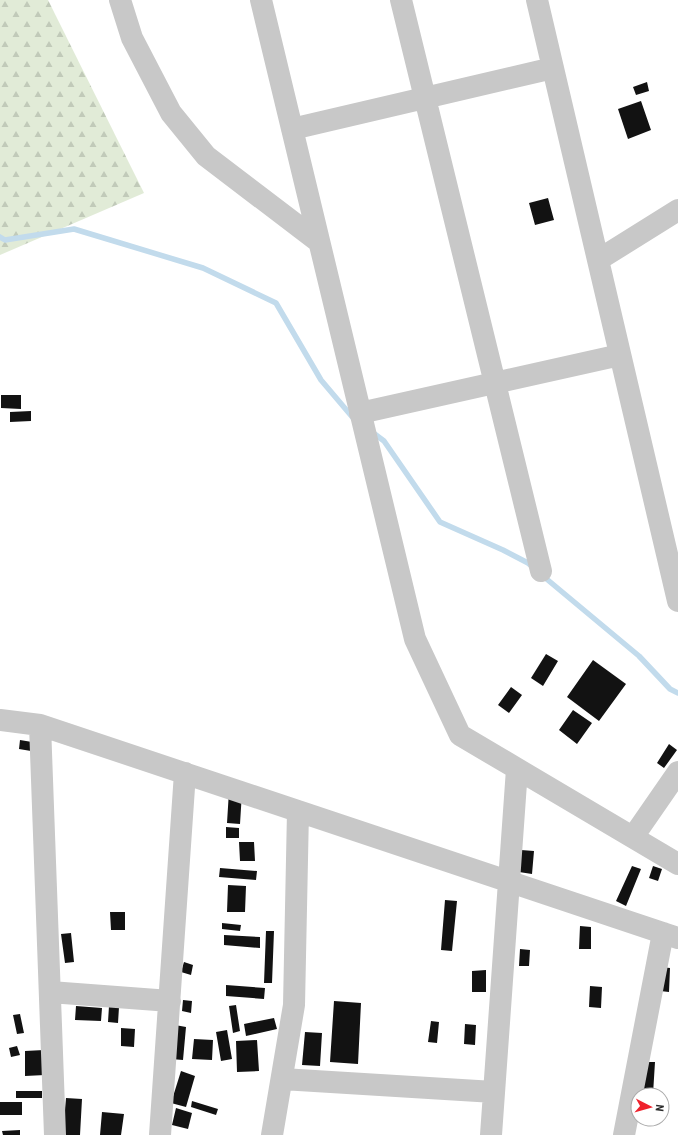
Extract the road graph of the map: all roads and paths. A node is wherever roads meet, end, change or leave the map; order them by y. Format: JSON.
{"nodes":[{"id":1,"x":120,"y":0,"type":"edge"},
{"id":2,"x":261,"y":0,"type":"edge"},
{"id":3,"x":401,"y":0,"type":"edge"},
{"id":4,"x":537,"y":0,"type":"edge"},
{"id":5,"x":553,"y":68,"type":"junction"},
{"id":6,"x":425,"y":98,"type":"junction"},
{"id":7,"x":292,"y":129,"type":"junction"},
{"id":8,"x":678,"y":210,"type":"edge"},
{"id":9,"x":319,"y":242,"type":"junction"},
{"id":10,"x":598,"y":260,"type":"junction"},
{"id":11,"x":620,"y":355,"type":"junction"},
{"id":12,"x":495,"y":383,"type":"junction"},
{"id":13,"x":360,"y":413,"type":"junction"},
{"id":14,"x":540,"y":571,"type":"dead end"},
{"id":15,"x":678,"y":601,"type":"edge"},
{"id":16,"x":0,"y":720,"type":"edge"},
{"id":17,"x":40,"y":725,"type":"junction"},
{"id":18,"x":517,"y":769,"type":"junction"},
{"id":19,"x":678,"y":772,"type":"edge"},
{"id":20,"x":185,"y":773,"type":"junction"},
{"id":21,"x":298,"y":811,"type":"junction"},
{"id":22,"x":633,"y":837,"type":"junction"},
{"id":23,"x":678,"y":864,"type":"edge"},
{"id":24,"x":509,"y":882,"type":"junction"},
{"id":25,"x":670,"y":936,"type":"edge"},
{"id":26,"x":50,"y":992,"type":"junction"},
{"id":27,"x":170,"y":1001,"type":"junction"},
{"id":28,"x":282,"y":1079,"type":"junction"},
{"id":29,"x":494,"y":1092,"type":"junction"},
{"id":30,"x":55,"y":1135,"type":"edge"},
{"id":31,"x":160,"y":1135,"type":"edge"},
{"id":32,"x":272,"y":1135,"type":"edge"},
{"id":33,"x":491,"y":1135,"type":"edge"},
{"id":34,"x":624,"y":1135,"type":"edge"}],
"edges":[{"from":1,"to":9,"type":"street"},
{"from":2,"to":7,"type":"street"},
{"from":3,"to":6,"type":"street"},
{"from":4,"to":5,"type":"street"},
{"from":5,"to":6,"type":"street"},
{"from":5,"to":10,"type":"street"},
{"from":6,"to":7,"type":"street"},
{"from":6,"to":12,"type":"street"},
{"from":7,"to":9,"type":"street"},
{"from":8,"to":10,"type":"street"},
{"from":9,"to":13,"type":"street"},
{"from":10,"to":11,"type":"street"},
{"from":11,"to":12,"type":"street"},
{"from":11,"to":15,"type":"street"},
{"from":12,"to":13,"type":"street"},
{"from":12,"to":14,"type":"street"},
{"from":13,"to":18,"type":"street"},
{"from":16,"to":17,"type":"street"},
{"from":17,"to":20,"type":"street"},
{"from":17,"to":26,"type":"street"},
{"from":18,"to":22,"type":"street"},
{"from":18,"to":24,"type":"street"},
{"from":19,"to":22,"type":"street"},
{"from":20,"to":21,"type":"street"},
{"from":20,"to":27,"type":"street"},
{"from":21,"to":24,"type":"street"},
{"from":21,"to":28,"type":"street"},
{"from":22,"to":23,"type":"street"},
{"from":24,"to":25,"type":"street"},
{"from":24,"to":29,"type":"street"},
{"from":25,"to":34,"type":"street"},
{"from":26,"to":27,"type":"street"},
{"from":26,"to":30,"type":"street"},
{"from":27,"to":31,"type":"street"},
{"from":28,"to":29,"type":"street"},
{"from":28,"to":32,"type":"street"},
{"from":29,"to":33,"type":"street"}]}
